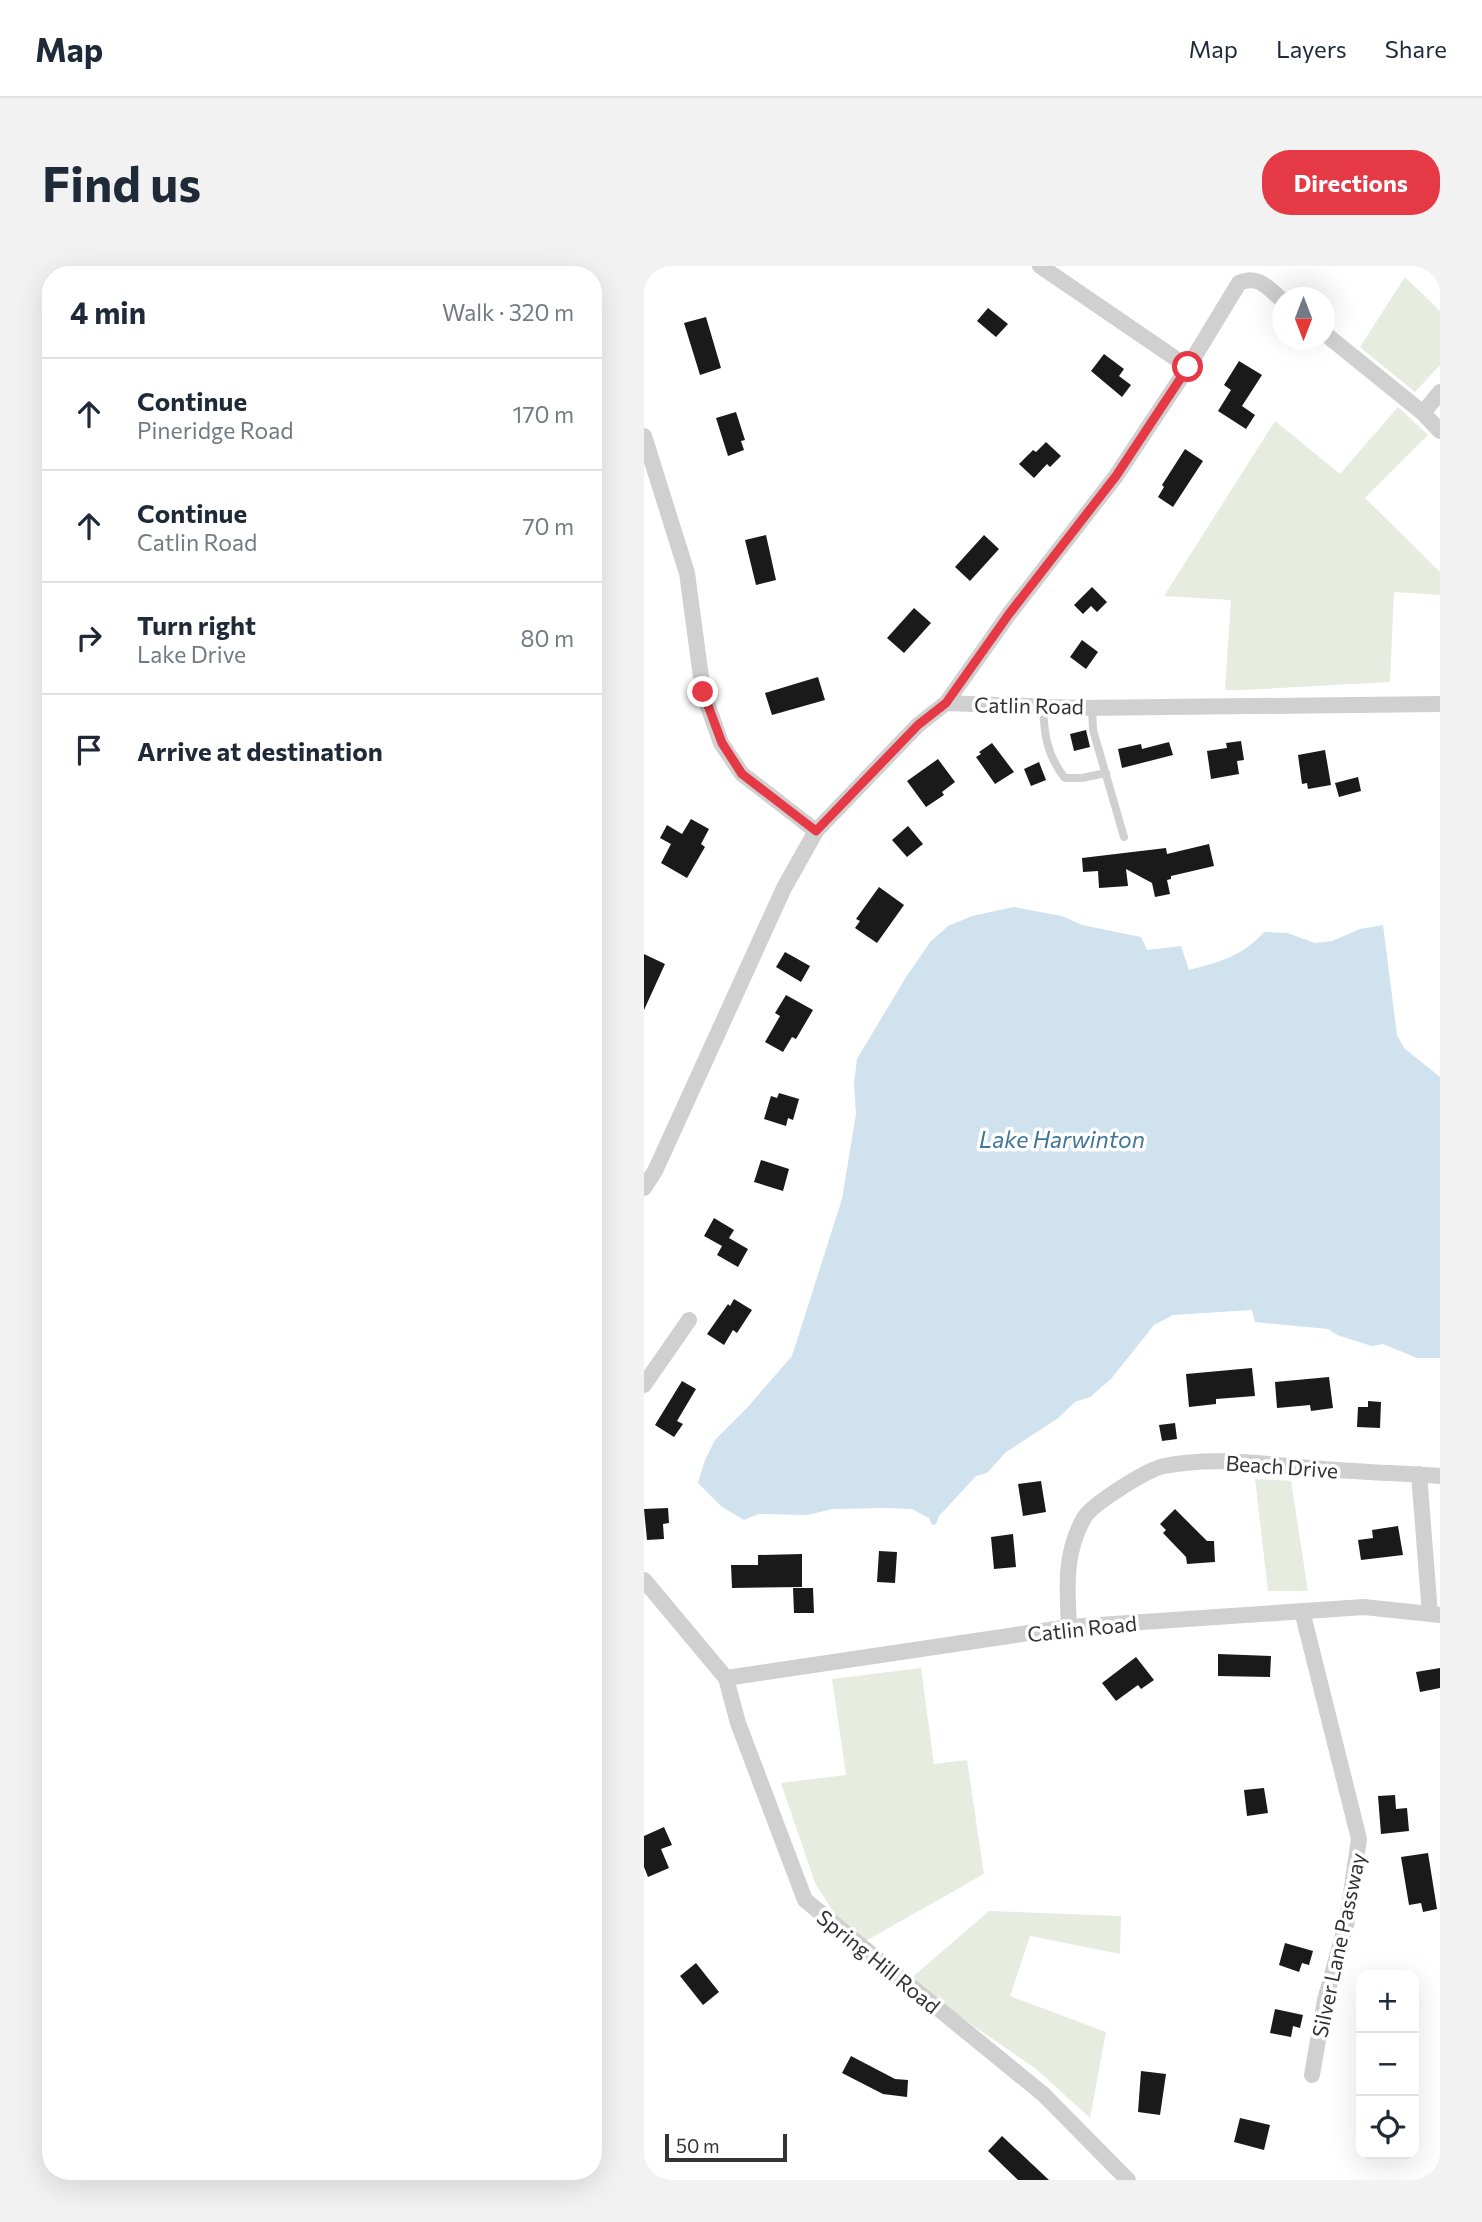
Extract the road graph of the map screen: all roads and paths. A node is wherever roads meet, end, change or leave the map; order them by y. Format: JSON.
{"nodes":[{"id":1,"x":1040,"y":266,"type":"edge"},
{"id":2,"x":1272,"y":291,"type":"edge"},
{"id":3,"x":1335,"y":342,"type":"edge"},
{"id":4,"x":1188,"y":367,"type":"junction"},
{"id":5,"x":1440,"y":392,"type":"edge"},
{"id":6,"x":1423,"y":413,"type":"junction"},
{"id":7,"x":1440,"y":431,"type":"edge"},
{"id":8,"x":644,"y":436,"type":"edge"},
{"id":9,"x":946,"y":703,"type":"junction"},
{"id":10,"x":1440,"y":704,"type":"edge"},
{"id":11,"x":1043,"y":706,"type":"junction"},
{"id":12,"x":1093,"y":706,"type":"junction"},
{"id":13,"x":1106,"y":773,"type":"junction"},
{"id":14,"x":816,"y":831,"type":"junction"},
{"id":15,"x":1124,"y":837,"type":"dead end"},
{"id":16,"x":644,"y":1188,"type":"edge"},
{"id":17,"x":689,"y":1321,"type":"dead end"},
{"id":18,"x":644,"y":1385,"type":"edge"},
{"id":19,"x":1419,"y":1474,"type":"junction"},
{"id":20,"x":1440,"y":1476,"type":"edge"},
{"id":21,"x":644,"y":1580,"type":"edge"},
{"id":22,"x":1303,"y":1611,"type":"junction"},
{"id":23,"x":1435,"y":1614,"type":"edge"},
{"id":24,"x":1069,"y":1626,"type":"junction"},
{"id":25,"x":726,"y":1678,"type":"junction"},
{"id":26,"x":1312,"y":2076,"type":"dead end"},
{"id":27,"x":1128,"y":2180,"type":"edge"}],
"edges":[{"from":1,"to":4,"type":"street"},
{"from":2,"to":4,"type":"street"},
{"from":3,"to":6,"type":"street"},
{"from":4,"to":9,"type":"street"},
{"from":5,"to":6,"type":"street"},
{"from":6,"to":7,"type":"street"},
{"from":8,"to":14,"type":"street"},
{"from":9,"to":11,"type":"street","name":"Catlin Road"},
{"from":9,"to":14,"type":"street","name":"Catlin Road"},
{"from":10,"to":12,"type":"street","name":"Catlin Road"},
{"from":11,"to":12,"type":"street","name":"Catlin Road"},
{"from":11,"to":13,"type":"lane"},
{"from":12,"to":13,"type":"lane"},
{"from":13,"to":15,"type":"lane"},
{"from":14,"to":16,"type":"street","name":"Catlin Road"},
{"from":17,"to":18,"type":"street"},
{"from":19,"to":20,"type":"street","name":"Beach Drive"},
{"from":19,"to":23,"type":"street"},
{"from":19,"to":24,"type":"street","name":"Beach Drive"},
{"from":21,"to":25,"type":"street","name":"Spring Hill Road"},
{"from":22,"to":23,"type":"street","name":"Catlin Road"},
{"from":22,"to":24,"type":"street","name":"Catlin Road"},
{"from":22,"to":26,"type":"street","name":"Silver Lane Passway"},
{"from":24,"to":25,"type":"street","name":"Catlin Road"},
{"from":25,"to":27,"type":"street","name":"Spring Hill Road"}]}
